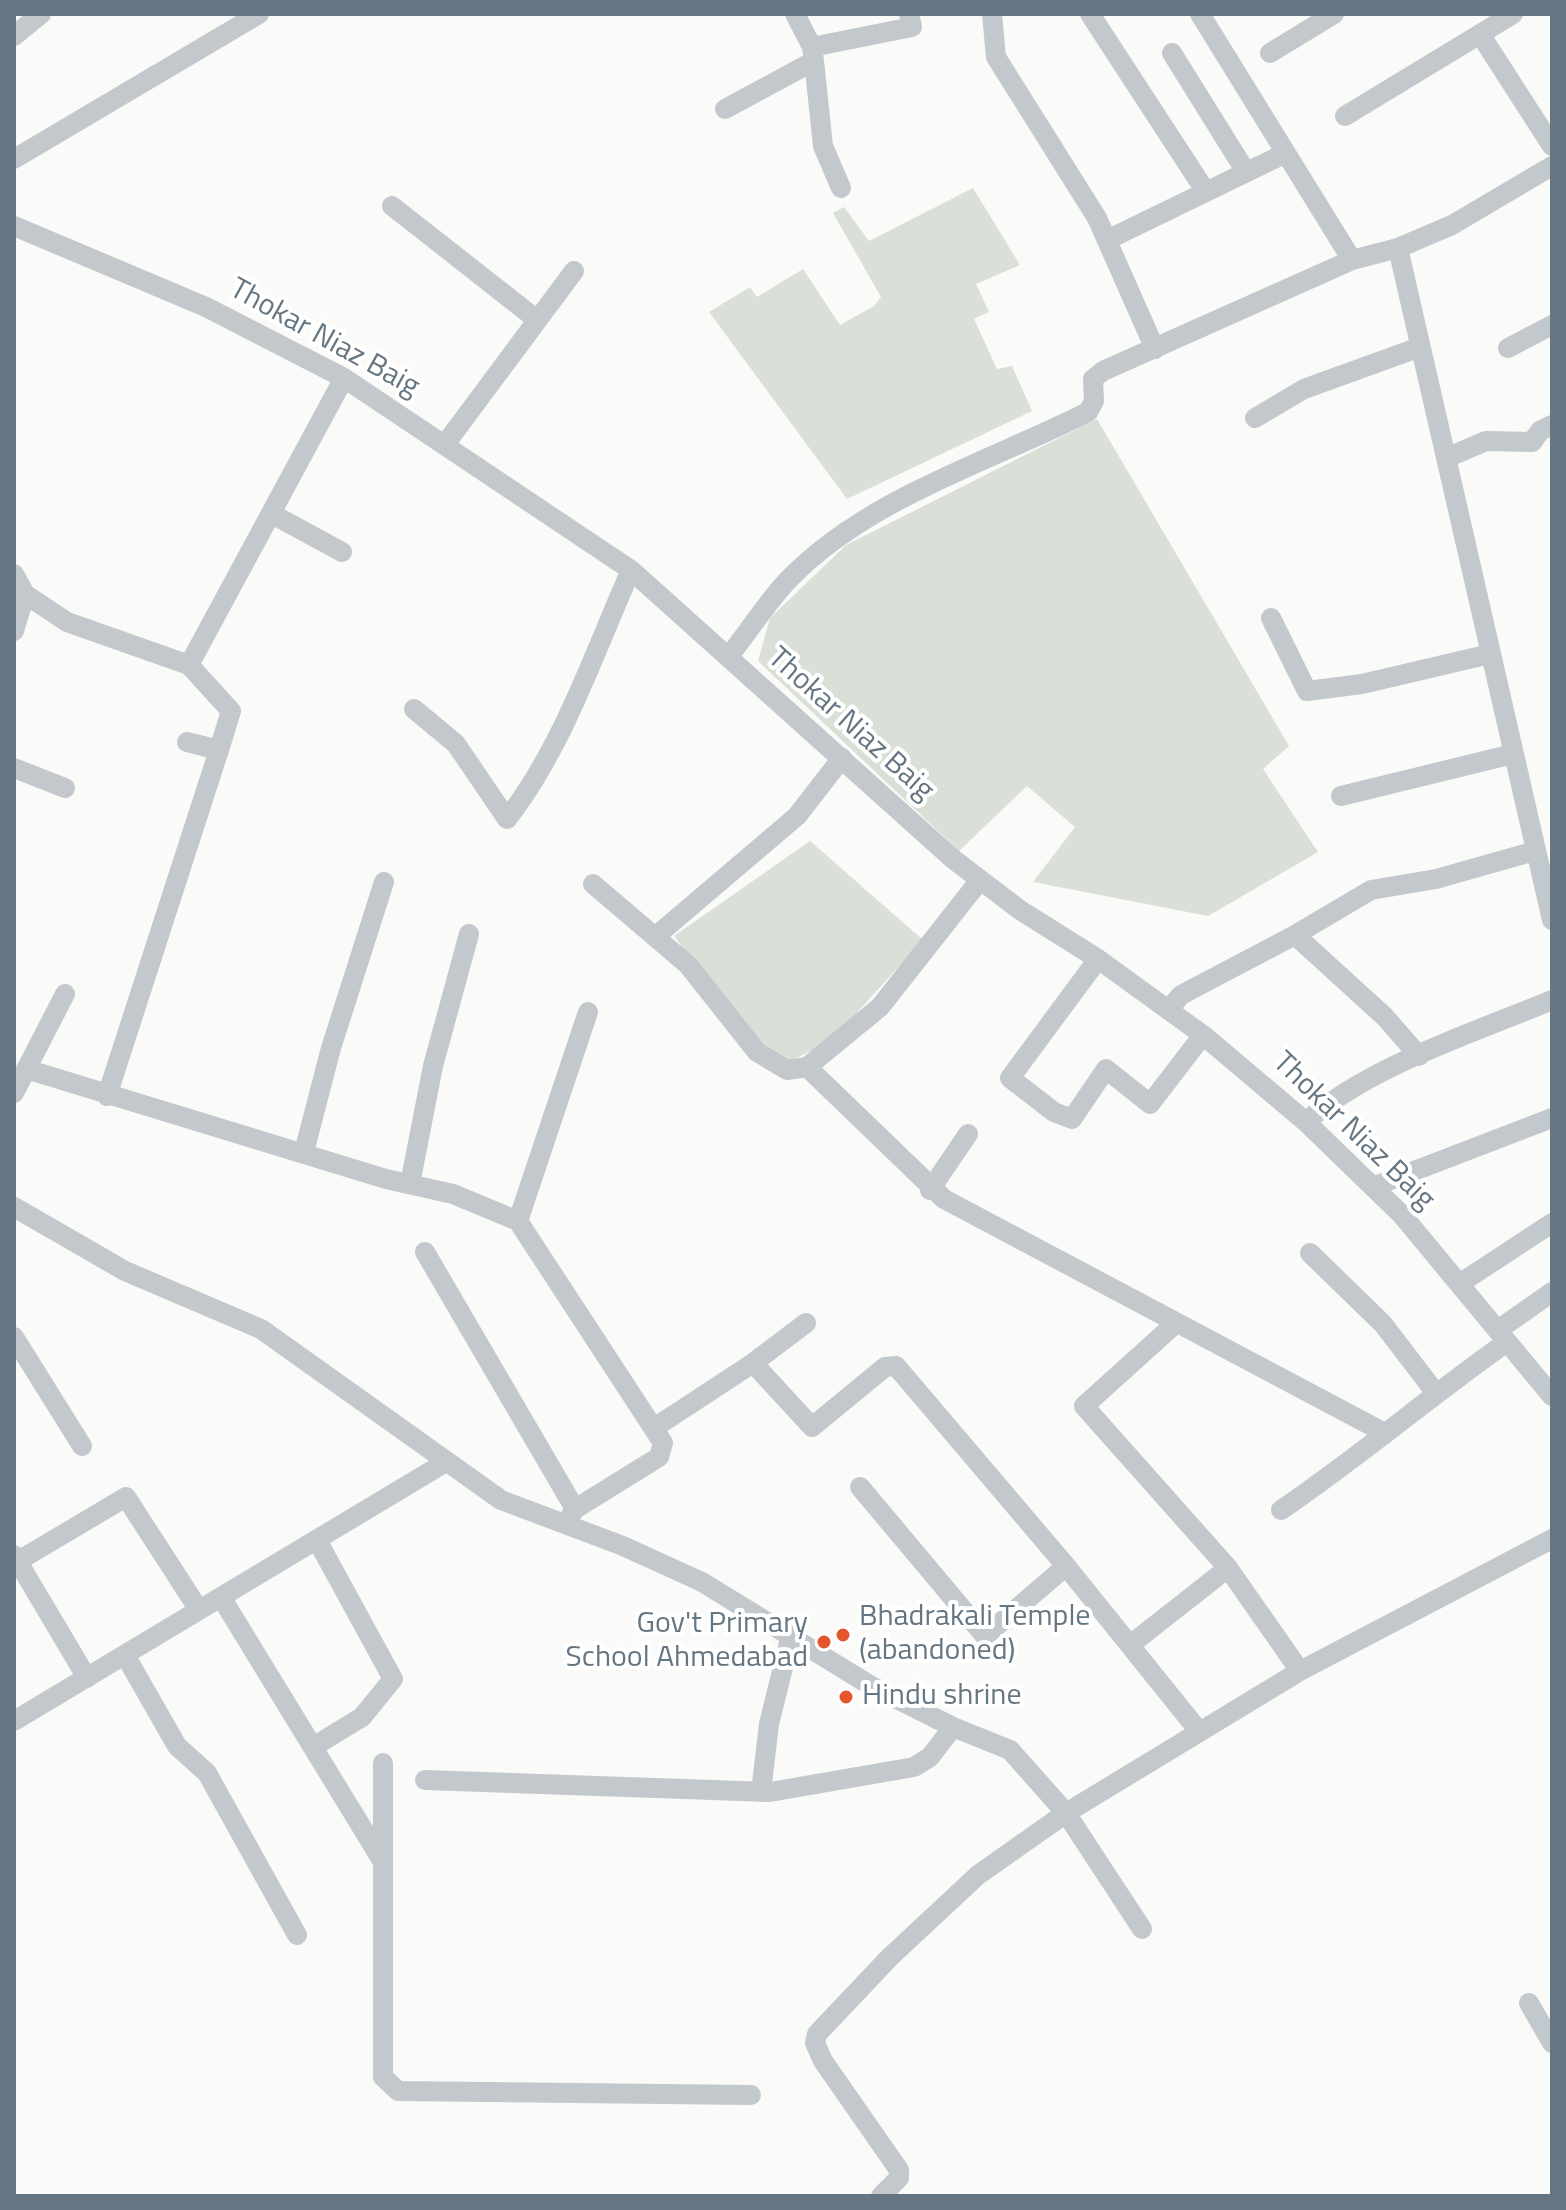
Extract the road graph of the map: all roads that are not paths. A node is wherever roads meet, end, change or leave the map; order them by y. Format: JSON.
{"nodes":[{"id":1,"x":41,"y":14,"type":"edge"},
{"id":2,"x":259,"y":14,"type":"edge"},
{"id":3,"x":795,"y":14,"type":"edge"},
{"id":4,"x":909,"y":14,"type":"edge"},
{"id":5,"x":992,"y":14,"type":"edge"},
{"id":6,"x":1090,"y":14,"type":"edge"},
{"id":7,"x":1200,"y":14,"type":"edge"},
{"id":8,"x":1334,"y":14,"type":"edge"},
{"id":9,"x":1513,"y":14,"type":"edge"},
{"id":10,"x":1480,"y":34,"type":"junction"},
{"id":11,"x":14,"y":36,"type":"edge"},
{"id":12,"x":1172,"y":53,"type":"dead end"},
{"id":13,"x":1270,"y":53,"type":"dead end"},
{"id":14,"x":813,"y":54,"type":"junction"},
{"id":15,"x":725,"y":109,"type":"dead end"},
{"id":16,"x":1345,"y":116,"type":"dead end"},
{"id":17,"x":1552,"y":146,"type":"edge"},
{"id":18,"x":1286,"y":153,"type":"junction"},
{"id":19,"x":14,"y":159,"type":"edge"},
{"id":20,"x":1552,"y":166,"type":"edge"},
{"id":21,"x":1246,"y":172,"type":"junction"},
{"id":22,"x":841,"y":188,"type":"dead end"},
{"id":23,"x":1206,"y":192,"type":"junction"},
{"id":24,"x":392,"y":206,"type":"dead end"},
{"id":25,"x":14,"y":226,"type":"edge"},
{"id":26,"x":1107,"y":240,"type":"junction"},
{"id":27,"x":1398,"y":248,"type":"junction"},
{"id":28,"x":1352,"y":260,"type":"junction"},
{"id":29,"x":574,"y":271,"type":"dead end"},
{"id":30,"x":536,"y":319,"type":"junction"},
{"id":31,"x":1552,"y":325,"type":"edge"},
{"id":32,"x":1420,"y":347,"type":"junction"},
{"id":33,"x":1508,"y":348,"type":"dead end"},
{"id":34,"x":1155,"y":349,"type":"junction"},
{"id":35,"x":344,"y":378,"type":"junction"},
{"id":36,"x":1255,"y":418,"type":"dead end"},
{"id":37,"x":1552,"y":425,"type":"edge"},
{"id":38,"x":446,"y":443,"type":"junction"},
{"id":39,"x":1446,"y":458,"type":"junction"},
{"id":40,"x":272,"y":514,"type":"junction"},
{"id":41,"x":342,"y":552,"type":"dead end"},
{"id":42,"x":631,"y":570,"type":"junction"},
{"id":43,"x":14,"y":574,"type":"edge"},
{"id":44,"x":25,"y":594,"type":"junction"},
{"id":45,"x":1271,"y":618,"type":"dead end"},
{"id":46,"x":14,"y":631,"type":"edge"},
{"id":47,"x":1490,"y":654,"type":"junction"},
{"id":48,"x":729,"y":656,"type":"junction"},
{"id":49,"x":189,"y":665,"type":"junction"},
{"id":50,"x":414,"y":709,"type":"dead end"},
{"id":51,"x":187,"y":742,"type":"dead end"},
{"id":52,"x":219,"y":750,"type":"junction"},
{"id":53,"x":1513,"y":754,"type":"junction"},
{"id":54,"x":842,"y":758,"type":"junction"},
{"id":55,"x":14,"y":768,"type":"edge"},
{"id":56,"x":65,"y":788,"type":"dead end"},
{"id":57,"x":1341,"y":796,"type":"dead end"},
{"id":58,"x":1541,"y":853,"type":"edge"},
{"id":59,"x":980,"y":880,"type":"junction"},
{"id":60,"x":384,"y":882,"type":"dead end"},
{"id":61,"x":593,"y":884,"type":"dead end"},
{"id":62,"x":1552,"y":920,"type":"edge"},
{"id":63,"x":469,"y":934,"type":"dead end"},
{"id":64,"x":1295,"y":935,"type":"junction"},
{"id":65,"x":656,"y":936,"type":"junction"},
{"id":66,"x":1098,"y":959,"type":"junction"},
{"id":67,"x":65,"y":994,"type":"dead end"},
{"id":68,"x":1552,"y":1000,"type":"edge"},
{"id":69,"x":1168,"y":1010,"type":"junction"},
{"id":70,"x":588,"y":1012,"type":"dead end"},
{"id":71,"x":1203,"y":1035,"type":"junction"},
{"id":72,"x":1419,"y":1056,"type":"junction"},
{"id":73,"x":807,"y":1067,"type":"junction"},
{"id":74,"x":26,"y":1069,"type":"junction"},
{"id":75,"x":14,"y":1093,"type":"edge"},
{"id":76,"x":107,"y":1096,"type":"junction"},
{"id":77,"x":1552,"y":1118,"type":"edge"},
{"id":78,"x":1306,"y":1122,"type":"junction"},
{"id":79,"x":968,"y":1134,"type":"dead end"},
{"id":80,"x":304,"y":1152,"type":"junction"},
{"id":81,"x":410,"y":1184,"type":"junction"},
{"id":82,"x":1375,"y":1186,"type":"junction"},
{"id":83,"x":930,"y":1190,"type":"junction"},
{"id":84,"x":15,"y":1208,"type":"edge"},
{"id":85,"x":518,"y":1221,"type":"junction"},
{"id":86,"x":1552,"y":1223,"type":"edge"},
{"id":87,"x":425,"y":1252,"type":"dead end"},
{"id":88,"x":1310,"y":1253,"type":"dead end"},
{"id":89,"x":1459,"y":1284,"type":"junction"},
{"id":90,"x":1552,"y":1292,"type":"edge"},
{"id":91,"x":806,"y":1323,"type":"dead end"},
{"id":92,"x":1176,"y":1323,"type":"junction"},
{"id":93,"x":1502,"y":1336,"type":"junction"},
{"id":94,"x":14,"y":1337,"type":"edge"},
{"id":95,"x":753,"y":1363,"type":"junction"},
{"id":96,"x":1435,"y":1392,"type":"junction"},
{"id":97,"x":1552,"y":1396,"type":"edge"},
{"id":98,"x":654,"y":1428,"type":"junction"},
{"id":99,"x":1383,"y":1432,"type":"junction"},
{"id":100,"x":82,"y":1446,"type":"dead end"},
{"id":101,"x":446,"y":1462,"type":"junction"},
{"id":102,"x":860,"y":1487,"type":"dead end"},
{"id":103,"x":575,"y":1509,"type":"junction"},
{"id":104,"x":1281,"y":1510,"type":"dead end"},
{"id":105,"x":563,"y":1526,"type":"junction"},
{"id":106,"x":1552,"y":1539,"type":"edge"},
{"id":107,"x":317,"y":1540,"type":"junction"},
{"id":108,"x":16,"y":1558,"type":"edge"},
{"id":109,"x":1066,"y":1566,"type":"junction"},
{"id":110,"x":1228,"y":1568,"type":"junction"},
{"id":111,"x":221,"y":1597,"type":"junction"},
{"id":112,"x":199,"y":1610,"type":"junction"},
{"id":113,"x":791,"y":1635,"type":"junction"},
{"id":114,"x":1130,"y":1645,"type":"junction"},
{"id":115,"x":125,"y":1655,"type":"junction"},
{"id":116,"x":1300,"y":1671,"type":"junction"},
{"id":117,"x":87,"y":1678,"type":"junction"},
{"id":118,"x":14,"y":1721,"type":"edge"},
{"id":119,"x":953,"y":1727,"type":"junction"},
{"id":120,"x":1198,"y":1730,"type":"junction"},
{"id":121,"x":313,"y":1747,"type":"junction"},
{"id":122,"x":383,"y":1763,"type":"dead end"},
{"id":123,"x":425,"y":1780,"type":"dead end"},
{"id":124,"x":761,"y":1792,"type":"junction"},
{"id":125,"x":1066,"y":1813,"type":"junction"},
{"id":126,"x":383,"y":1862,"type":"junction"},
{"id":127,"x":1142,"y":1929,"type":"dead end"},
{"id":128,"x":297,"y":1935,"type":"dead end"},
{"id":129,"x":1529,"y":2003,"type":"dead end"},
{"id":130,"x":1552,"y":2043,"type":"edge"},
{"id":131,"x":751,"y":2095,"type":"dead end"},
{"id":132,"x":881,"y":2196,"type":"edge"}],
"edges":[{"from":1,"to":11,"type":"street"},
{"from":2,"to":19,"type":"street"},
{"from":3,"to":14,"type":"street"},
{"from":4,"to":14,"type":"street"},
{"from":5,"to":26,"type":"street"},
{"from":6,"to":23,"type":"street"},
{"from":7,"to":18,"type":"street"},
{"from":8,"to":13,"type":"street"},
{"from":9,"to":10,"type":"street"},
{"from":10,"to":16,"type":"street"},
{"from":10,"to":17,"type":"street"},
{"from":12,"to":21,"type":"street"},
{"from":14,"to":15,"type":"street"},
{"from":14,"to":22,"type":"street"},
{"from":18,"to":21,"type":"street"},
{"from":18,"to":28,"type":"street"},
{"from":20,"to":27,"type":"street"},
{"from":21,"to":23,"type":"street"},
{"from":23,"to":26,"type":"street"},
{"from":24,"to":30,"type":"street"},
{"from":25,"to":35,"type":"street","name":"Thokar Niaz Baig"},
{"from":26,"to":34,"type":"street"},
{"from":27,"to":28,"type":"street"},
{"from":27,"to":32,"type":"street"},
{"from":28,"to":34,"type":"street"},
{"from":29,"to":30,"type":"street"},
{"from":30,"to":38,"type":"street"},
{"from":31,"to":33,"type":"street"},
{"from":32,"to":36,"type":"street"},
{"from":32,"to":39,"type":"street"},
{"from":34,"to":48,"type":"street"},
{"from":35,"to":38,"type":"street","name":"Thokar Niaz Baig"},
{"from":35,"to":40,"type":"street"},
{"from":37,"to":39,"type":"street"},
{"from":38,"to":42,"type":"street","name":"Thokar Niaz Baig"},
{"from":39,"to":47,"type":"street"},
{"from":40,"to":41,"type":"street"},
{"from":40,"to":49,"type":"street"},
{"from":42,"to":48,"type":"street","name":"Thokar Niaz Baig"},
{"from":42,"to":50,"type":"street"},
{"from":43,"to":44,"type":"street"},
{"from":44,"to":46,"type":"street"},
{"from":44,"to":49,"type":"street"},
{"from":45,"to":47,"type":"street"},
{"from":47,"to":53,"type":"street"},
{"from":48,"to":54,"type":"street","name":"Thokar Niaz Baig"},
{"from":49,"to":52,"type":"street"},
{"from":51,"to":52,"type":"street"},
{"from":52,"to":76,"type":"street"},
{"from":53,"to":57,"type":"street"},
{"from":53,"to":58,"type":"street"},
{"from":54,"to":59,"type":"street","name":"Thokar Niaz Baig"},
{"from":54,"to":65,"type":"street"},
{"from":55,"to":56,"type":"street"},
{"from":58,"to":62,"type":"street"},
{"from":58,"to":64,"type":"street"},
{"from":59,"to":66,"type":"street","name":"Thokar Niaz Baig"},
{"from":59,"to":73,"type":"street"},
{"from":60,"to":80,"type":"street"},
{"from":61,"to":65,"type":"street"},
{"from":63,"to":81,"type":"street"},
{"from":64,"to":69,"type":"street"},
{"from":64,"to":72,"type":"street"},
{"from":65,"to":73,"type":"street"},
{"from":66,"to":69,"type":"street","name":"Thokar Niaz Baig"},
{"from":66,"to":71,"type":"street"},
{"from":67,"to":74,"type":"street"},
{"from":68,"to":72,"type":"street"},
{"from":69,"to":71,"type":"street","name":"Thokar Niaz Baig"},
{"from":70,"to":85,"type":"street"},
{"from":71,"to":78,"type":"street","name":"Thokar Niaz Baig"},
{"from":72,"to":78,"type":"street"},
{"from":73,"to":83,"type":"street"},
{"from":74,"to":75,"type":"street"},
{"from":74,"to":76,"type":"street"},
{"from":76,"to":80,"type":"street"},
{"from":77,"to":82,"type":"street"},
{"from":78,"to":82,"type":"street","name":"Thokar Niaz Baig"},
{"from":79,"to":83,"type":"street"},
{"from":80,"to":81,"type":"street"},
{"from":81,"to":85,"type":"street"},
{"from":82,"to":89,"type":"street","name":"Thokar Niaz Baig"},
{"from":83,"to":92,"type":"street"},
{"from":84,"to":101,"type":"street"},
{"from":85,"to":98,"type":"street"},
{"from":86,"to":89,"type":"street"},
{"from":87,"to":103,"type":"street"},
{"from":88,"to":96,"type":"street"},
{"from":89,"to":93,"type":"street","name":"Thokar Niaz Baig"},
{"from":90,"to":93,"type":"street"},
{"from":91,"to":95,"type":"street"},
{"from":92,"to":99,"type":"street"},
{"from":92,"to":110,"type":"street"},
{"from":93,"to":96,"type":"street"},
{"from":93,"to":97,"type":"street","name":"Thokar Niaz Baig"},
{"from":94,"to":100,"type":"street"},
{"from":95,"to":98,"type":"street"},
{"from":95,"to":109,"type":"street"},
{"from":96,"to":99,"type":"street"},
{"from":98,"to":103,"type":"street"},
{"from":99,"to":104,"type":"street"},
{"from":101,"to":105,"type":"street"},
{"from":101,"to":107,"type":"street"},
{"from":102,"to":109,"type":"street"},
{"from":103,"to":105,"type":"street"},
{"from":105,"to":113,"type":"street"},
{"from":106,"to":116,"type":"street"},
{"from":107,"to":111,"type":"street"},
{"from":107,"to":121,"type":"street"},
{"from":108,"to":112,"type":"street"},
{"from":108,"to":117,"type":"street"},
{"from":109,"to":114,"type":"street"},
{"from":110,"to":114,"type":"street"},
{"from":110,"to":116,"type":"street"},
{"from":111,"to":112,"type":"street"},
{"from":111,"to":121,"type":"street"},
{"from":112,"to":115,"type":"street"},
{"from":113,"to":119,"type":"street"},
{"from":113,"to":124,"type":"street"},
{"from":114,"to":120,"type":"street"},
{"from":115,"to":117,"type":"street"},
{"from":115,"to":128,"type":"street"},
{"from":116,"to":120,"type":"street"},
{"from":117,"to":118,"type":"street"},
{"from":119,"to":124,"type":"street"},
{"from":119,"to":125,"type":"street"},
{"from":120,"to":125,"type":"street"},
{"from":121,"to":126,"type":"street"},
{"from":122,"to":126,"type":"street"},
{"from":123,"to":124,"type":"street"},
{"from":125,"to":127,"type":"street"},
{"from":125,"to":132,"type":"street"},
{"from":126,"to":131,"type":"street"},
{"from":129,"to":130,"type":"street"}]}
